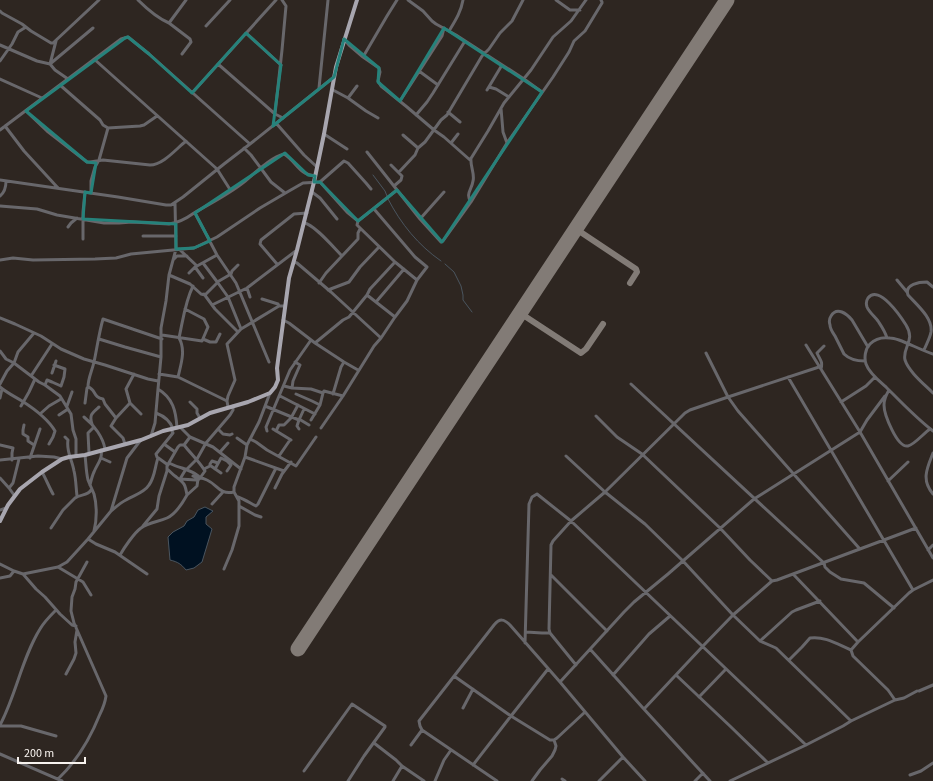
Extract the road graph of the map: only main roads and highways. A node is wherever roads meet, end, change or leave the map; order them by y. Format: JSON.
{"nodes":[{"id":1,"x":357,"y":0,"type":"edge"},
{"id":2,"x":0,"y":522,"type":"edge"}],
"edges":[{"from":1,"to":2,"type":"main road"}]}
